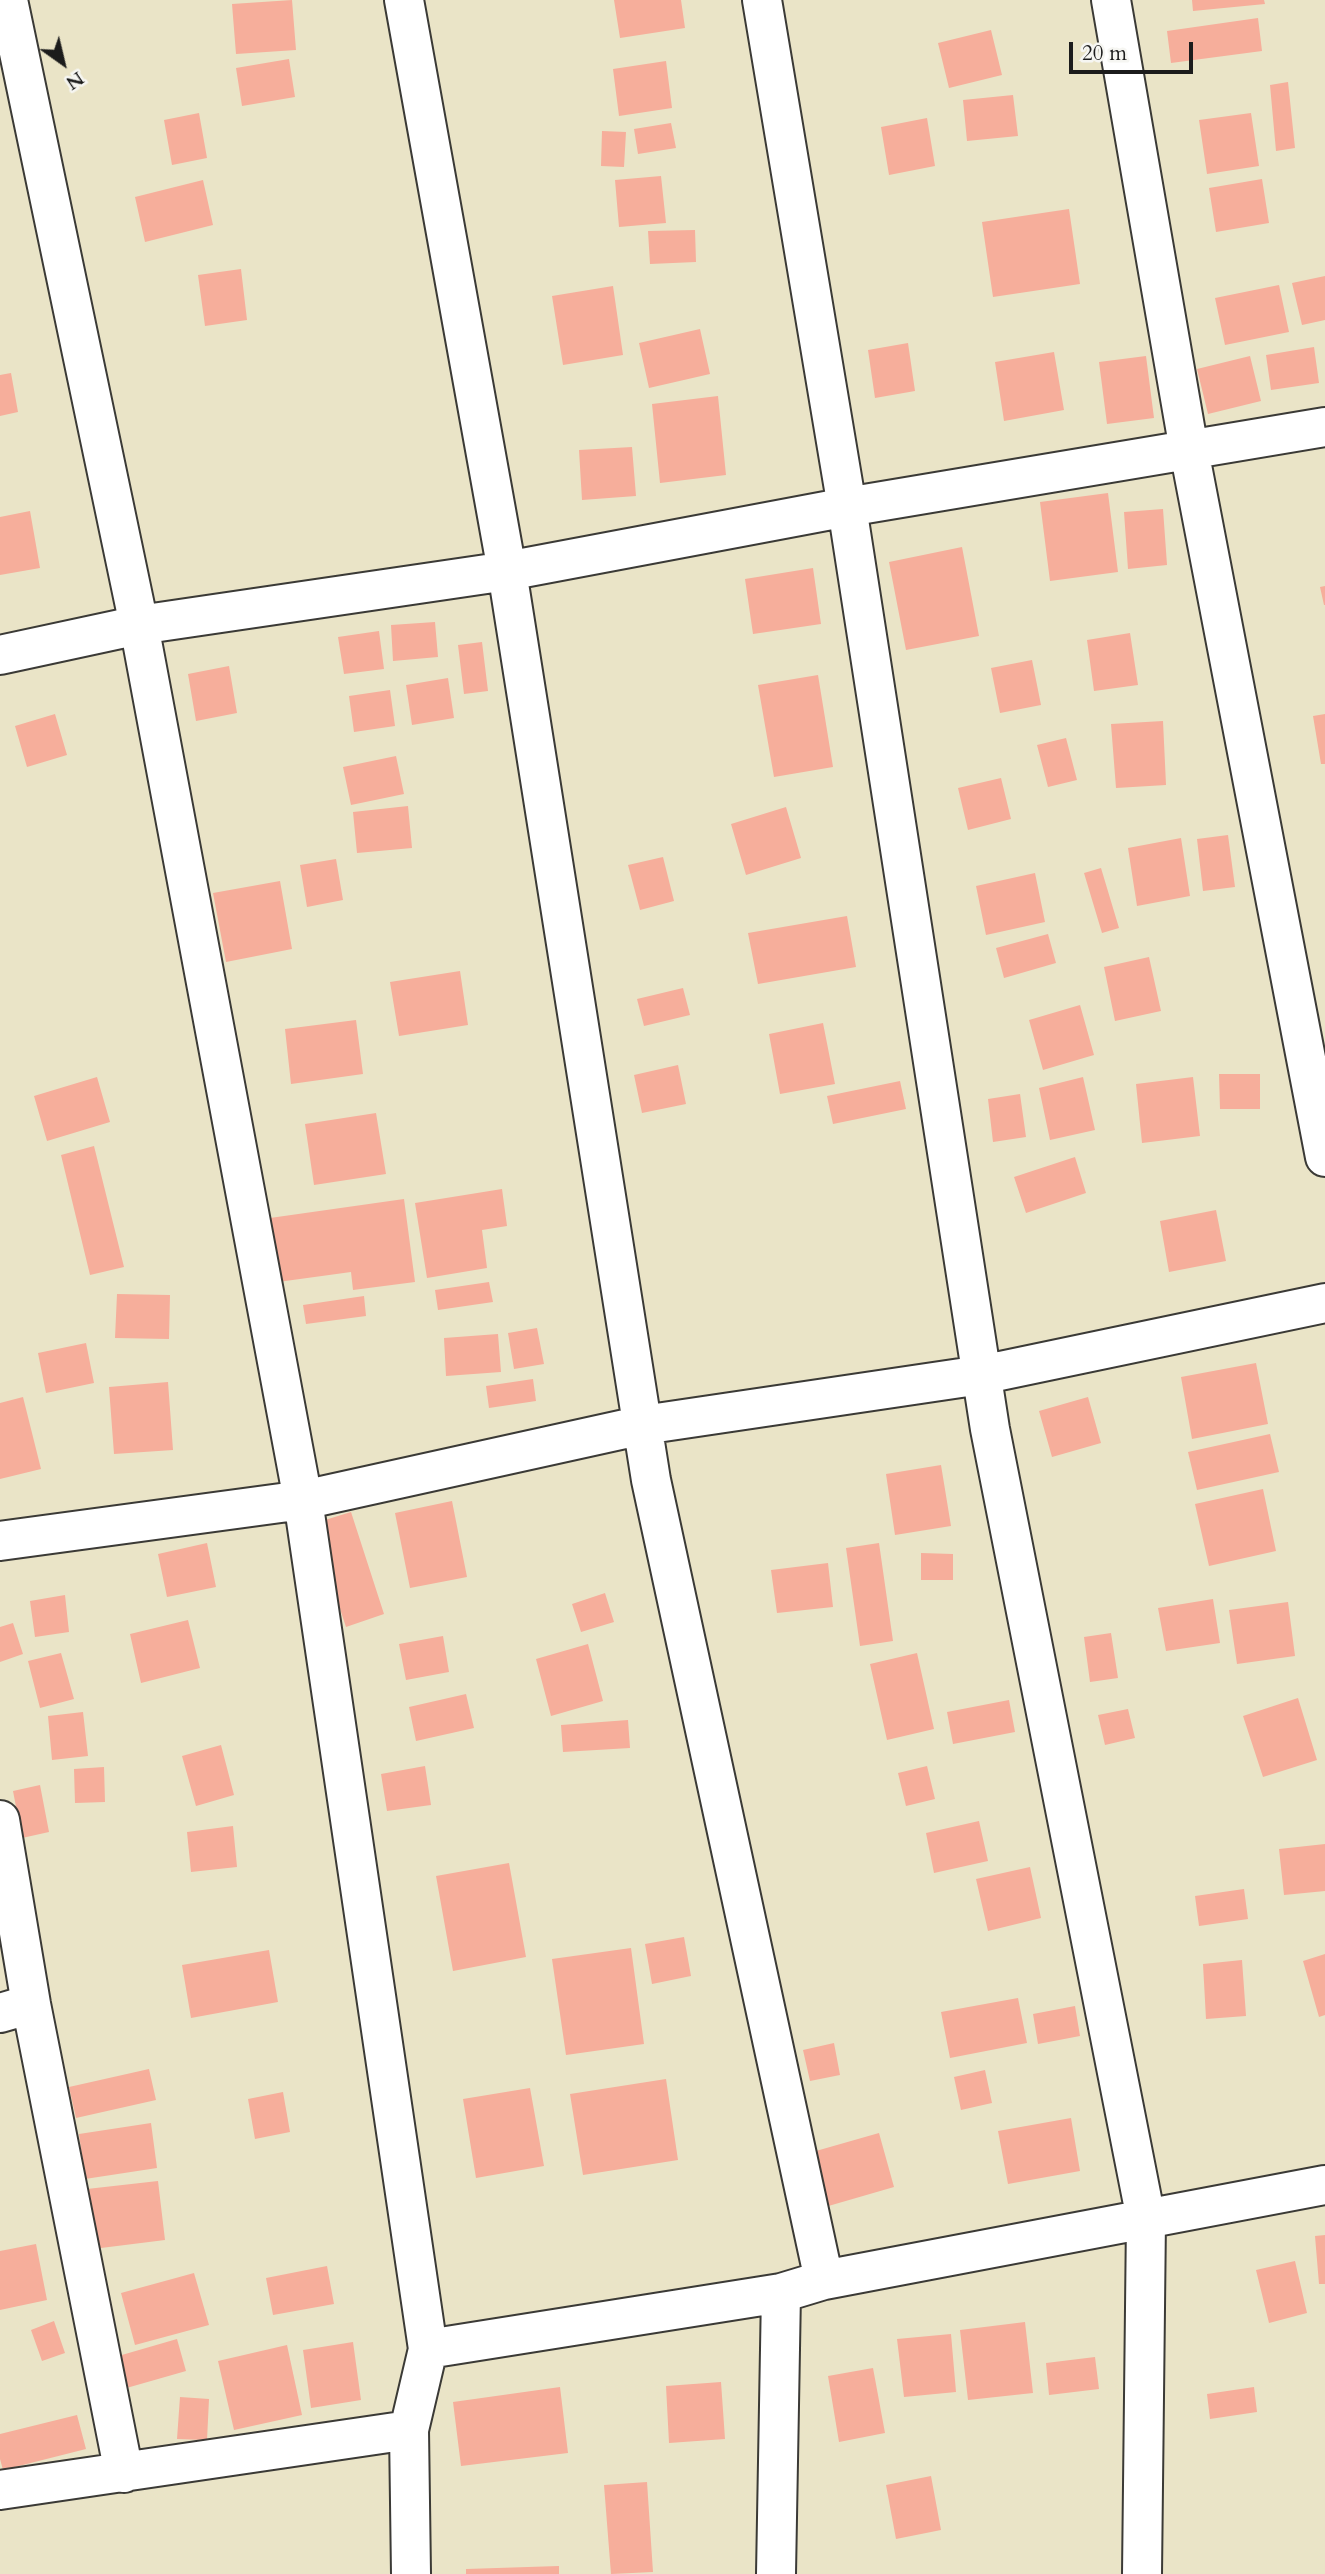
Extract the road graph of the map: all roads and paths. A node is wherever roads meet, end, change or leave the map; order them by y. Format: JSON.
{"nodes":[{"id":1,"x":8,"y":0,"type":"edge"},
{"id":2,"x":404,"y":0,"type":"edge"},
{"id":3,"x":762,"y":0,"type":"edge"},
{"id":4,"x":1111,"y":0,"type":"edge"},
{"id":5,"x":1325,"y":427,"type":"edge"},
{"id":6,"x":1189,"y":450,"type":"junction"},
{"id":7,"x":847,"y":507,"type":"junction"},
{"id":8,"x":507,"y":571,"type":"junction"},
{"id":9,"x":139,"y":625,"type":"junction"},
{"id":10,"x":0,"y":654,"type":"edge"},
{"id":11,"x":1325,"y":1157,"type":"edge"},
{"id":12,"x":1325,"y":1303,"type":"edge"},
{"id":13,"x":981,"y":1375,"type":"junction"},
{"id":14,"x":643,"y":1425,"type":"junction"},
{"id":15,"x":303,"y":1500,"type":"junction"},
{"id":16,"x":0,"y":1541,"type":"edge"},
{"id":17,"x":0,"y":1819,"type":"edge"},
{"id":18,"x":15,"y":2008,"type":"edge"},
{"id":19,"x":1325,"y":2185,"type":"edge"},
{"id":20,"x":1146,"y":2219,"type":"junction"},
{"id":21,"x":824,"y":2280,"type":"junction"},
{"id":22,"x":781,"y":2293,"type":"junction"},
{"id":23,"x":428,"y":2349,"type":"junction"},
{"id":24,"x":409,"y":2430,"type":"junction"},
{"id":25,"x":124,"y":2473,"type":"junction"},
{"id":26,"x":0,"y":2490,"type":"edge"},
{"id":27,"x":411,"y":2574,"type":"edge"},
{"id":28,"x":776,"y":2574,"type":"edge"},
{"id":29,"x":1142,"y":2574,"type":"edge"}],
"edges":[{"from":1,"to":9,"type":"street"},
{"from":2,"to":8,"type":"street"},
{"from":3,"to":7,"type":"street"},
{"from":4,"to":6,"type":"street"},
{"from":5,"to":6,"type":"street"},
{"from":6,"to":7,"type":"street"},
{"from":6,"to":11,"type":"street"},
{"from":7,"to":8,"type":"street"},
{"from":7,"to":13,"type":"street"},
{"from":8,"to":9,"type":"street"},
{"from":8,"to":14,"type":"street"},
{"from":9,"to":10,"type":"street"},
{"from":9,"to":15,"type":"street"},
{"from":12,"to":13,"type":"street"},
{"from":13,"to":14,"type":"street"},
{"from":13,"to":20,"type":"street"},
{"from":14,"to":15,"type":"street"},
{"from":14,"to":21,"type":"street"},
{"from":15,"to":16,"type":"street"},
{"from":15,"to":23,"type":"street"},
{"from":17,"to":18,"type":"street"},
{"from":18,"to":25,"type":"street"},
{"from":19,"to":20,"type":"street"},
{"from":20,"to":21,"type":"street"},
{"from":20,"to":29,"type":"street"},
{"from":21,"to":22,"type":"street"},
{"from":22,"to":23,"type":"street"},
{"from":22,"to":28,"type":"street"},
{"from":23,"to":24,"type":"street"},
{"from":24,"to":25,"type":"street"},
{"from":24,"to":27,"type":"street"},
{"from":25,"to":26,"type":"street"}]}
